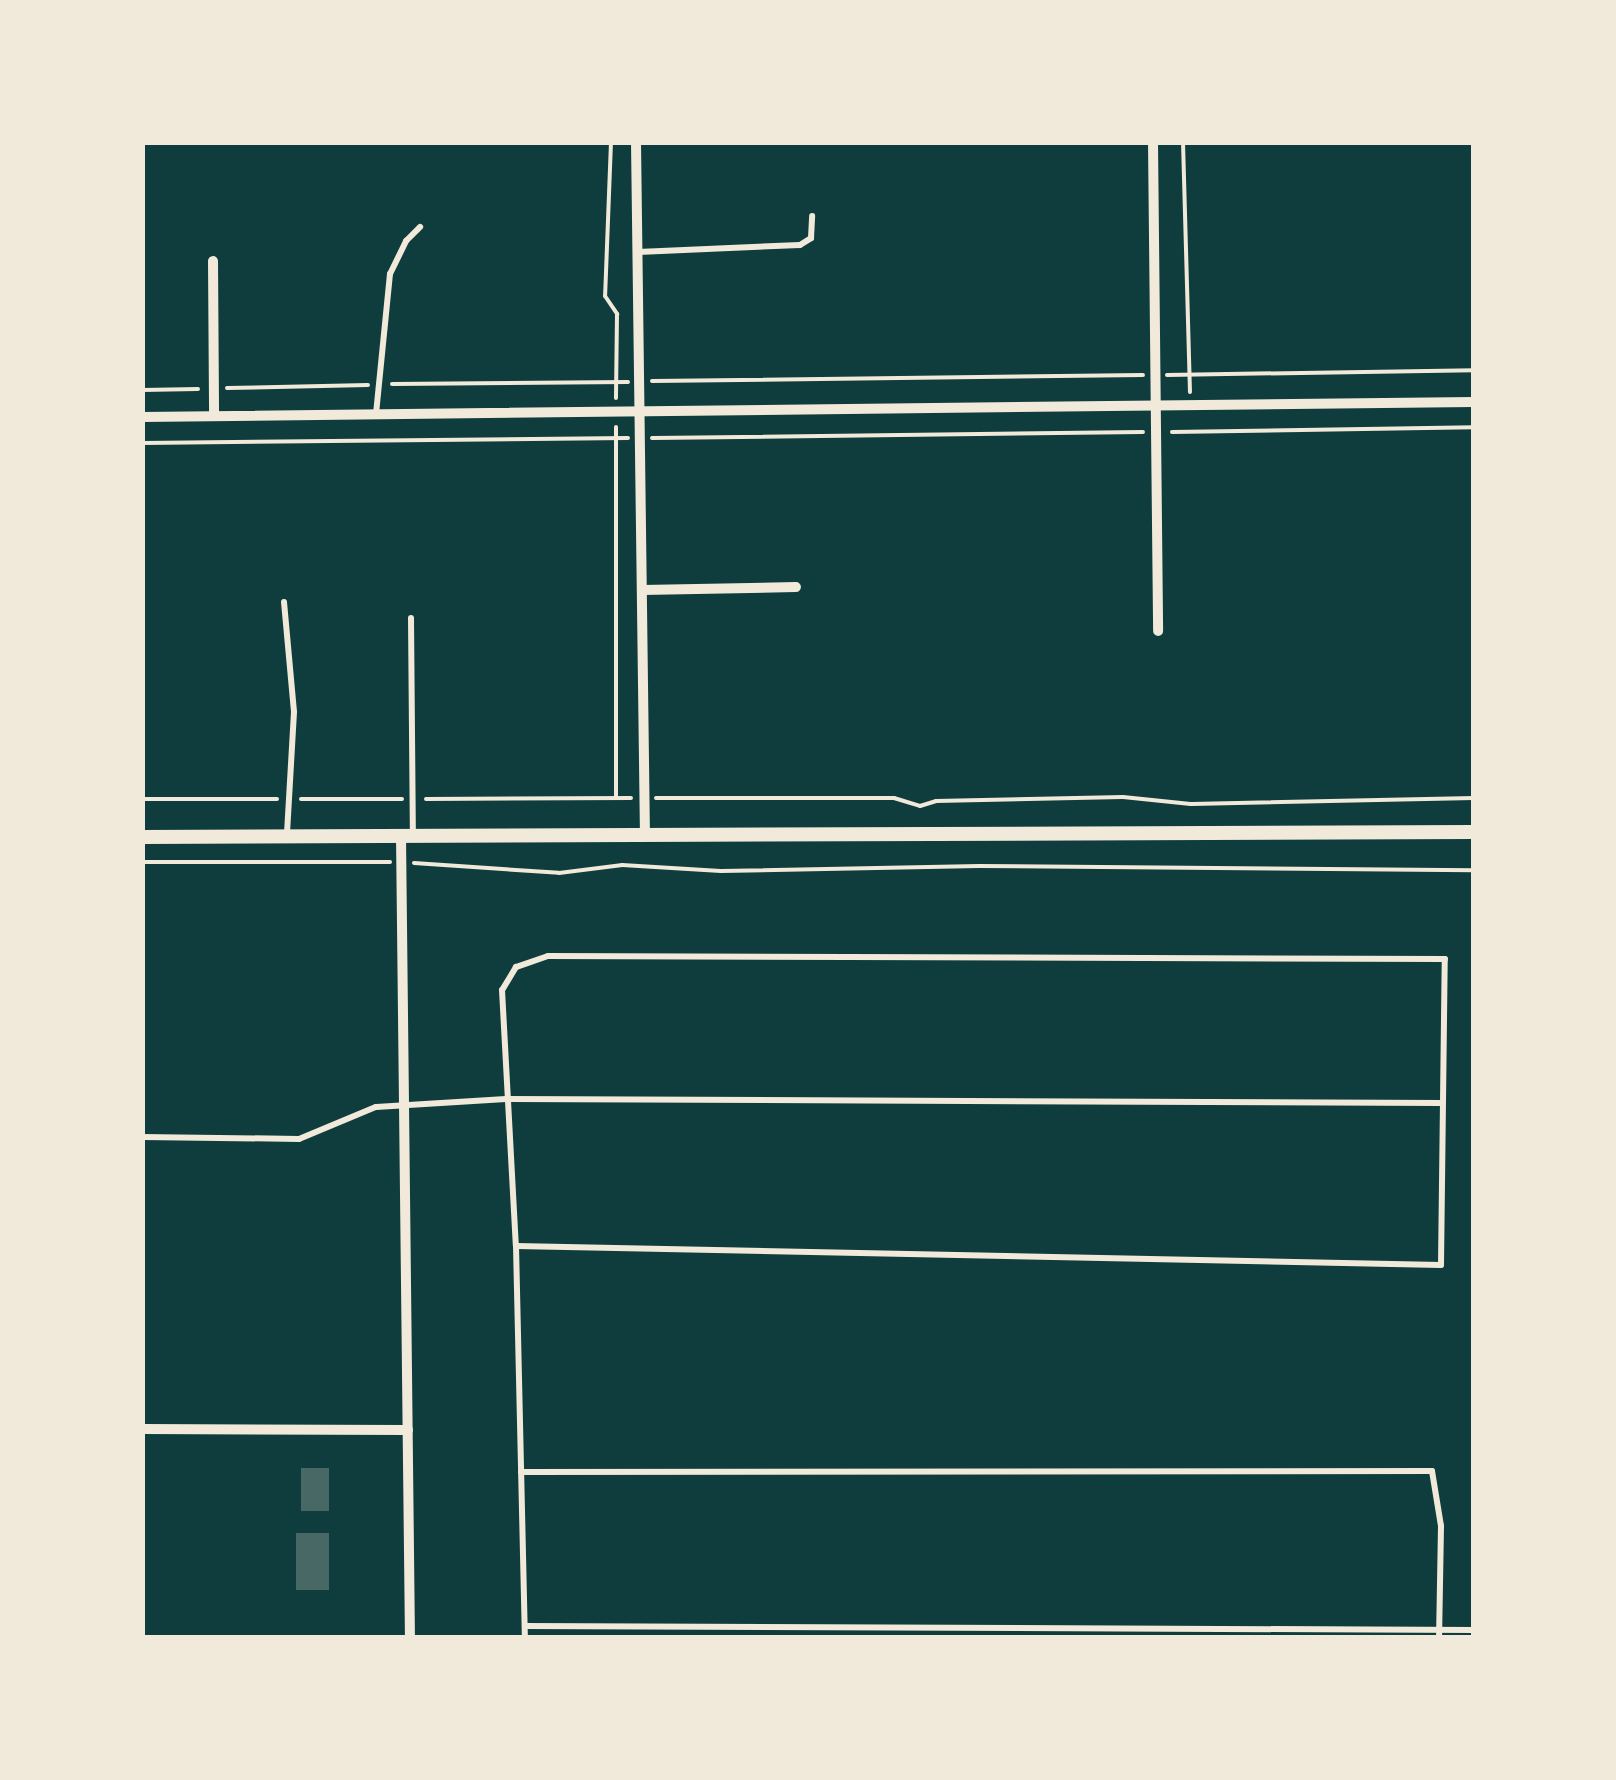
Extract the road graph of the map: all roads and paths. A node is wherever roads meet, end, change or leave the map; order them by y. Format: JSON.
{"nodes":[{"id":1,"x":611,"y":142,"type":"edge"},
{"id":2,"x":636,"y":142,"type":"edge"},
{"id":3,"x":1153,"y":142,"type":"edge"},
{"id":4,"x":1183,"y":142,"type":"edge"},
{"id":5,"x":812,"y":216,"type":"dead end"},
{"id":6,"x":420,"y":227,"type":"dead end"},
{"id":7,"x":636,"y":252,"type":"junction"},
{"id":8,"x":213,"y":261,"type":"dead end"},
{"id":9,"x":1474,"y":370,"type":"edge"},
{"id":10,"x":1156,"y":375,"type":"junction"},
{"id":11,"x":1188,"y":375,"type":"junction"},
{"id":12,"x":640,"y":381,"type":"junction"},
{"id":13,"x":616,"y":382,"type":"junction"},
{"id":14,"x":378,"y":384,"type":"junction"},
{"id":15,"x":214,"y":388,"type":"junction"},
{"id":16,"x":142,"y":390,"type":"edge"},
{"id":17,"x":1474,"y":402,"type":"edge"},
{"id":18,"x":1156,"y":404,"type":"junction"},
{"id":19,"x":1190,"y":404,"type":"junction"},
{"id":20,"x":616,"y":410,"type":"junction"},
{"id":21,"x":640,"y":410,"type":"junction"},
{"id":22,"x":376,"y":414,"type":"junction"},
{"id":23,"x":214,"y":416,"type":"junction"},
{"id":24,"x":142,"y":417,"type":"edge"},
{"id":25,"x":1474,"y":427,"type":"edge"},
{"id":26,"x":1192,"y":431,"type":"junction"},
{"id":27,"x":1157,"y":432,"type":"junction"},
{"id":28,"x":616,"y":438,"type":"junction"},
{"id":29,"x":640,"y":438,"type":"junction"},
{"id":30,"x":142,"y":444,"type":"edge"},
{"id":31,"x":796,"y":587,"type":"dead end"},
{"id":32,"x":642,"y":590,"type":"junction"},
{"id":33,"x":284,"y":602,"type":"dead end"},
{"id":34,"x":411,"y":618,"type":"dead end"},
{"id":35,"x":1158,"y":631,"type":"dead end"},
{"id":36,"x":616,"y":797,"type":"junction"},
{"id":37,"x":644,"y":798,"type":"junction"},
{"id":38,"x":1474,"y":798,"type":"edge"},
{"id":39,"x":142,"y":799,"type":"edge"},
{"id":40,"x":289,"y":799,"type":"junction"},
{"id":41,"x":410,"y":800,"type":"junction"},
{"id":42,"x":1474,"y":832,"type":"edge"},
{"id":43,"x":288,"y":836,"type":"junction"},
{"id":44,"x":407,"y":836,"type":"junction"},
{"id":45,"x":645,"y":836,"type":"junction"},
{"id":46,"x":142,"y":837,"type":"edge"},
{"id":47,"x":142,"y":862,"type":"edge"},
{"id":48,"x":401,"y":862,"type":"junction"},
{"id":49,"x":1474,"y":870,"type":"edge"},
{"id":50,"x":506,"y":1098,"type":"junction"},
{"id":51,"x":1442,"y":1103,"type":"junction"},
{"id":52,"x":404,"y":1107,"type":"junction"},
{"id":53,"x":142,"y":1137,"type":"edge"},
{"id":54,"x":516,"y":1246,"type":"junction"},
{"id":55,"x":142,"y":1428,"type":"edge"},
{"id":56,"x":408,"y":1430,"type":"junction"},
{"id":57,"x":521,"y":1472,"type":"junction"},
{"id":58,"x":525,"y":1626,"type":"junction"},
{"id":59,"x":1474,"y":1630,"type":"edge"},
{"id":60,"x":1439,"y":1634,"type":"edge"},
{"id":61,"x":410,"y":1638,"type":"edge"},
{"id":62,"x":525,"y":1638,"type":"edge"}],
"edges":[{"from":1,"to":13,"type":"path"},
{"from":2,"to":7,"type":"street"},
{"from":3,"to":10,"type":"street"},
{"from":4,"to":11,"type":"path"},
{"from":5,"to":7,"type":"lane"},
{"from":6,"to":14,"type":"lane"},
{"from":7,"to":12,"type":"street"},
{"from":8,"to":15,"type":"street"},
{"from":9,"to":11,"type":"path"},
{"from":10,"to":11,"type":"path"},
{"from":10,"to":12,"type":"path"},
{"from":10,"to":18,"type":"street"},
{"from":11,"to":19,"type":"path"},
{"from":12,"to":13,"type":"path"},
{"from":12,"to":21,"type":"street"},
{"from":13,"to":14,"type":"path"},
{"from":13,"to":20,"type":"path"},
{"from":14,"to":15,"type":"path"},
{"from":14,"to":22,"type":"lane"},
{"from":15,"to":16,"type":"path"},
{"from":15,"to":23,"type":"street"},
{"from":17,"to":19,"type":"street"},
{"from":18,"to":19,"type":"street"},
{"from":18,"to":21,"type":"street"},
{"from":18,"to":27,"type":"street"},
{"from":19,"to":26,"type":"path"},
{"from":20,"to":21,"type":"street"},
{"from":20,"to":22,"type":"street"},
{"from":20,"to":28,"type":"path"},
{"from":21,"to":29,"type":"street"},
{"from":22,"to":23,"type":"street"},
{"from":23,"to":24,"type":"street"},
{"from":25,"to":26,"type":"path"},
{"from":26,"to":27,"type":"path"},
{"from":27,"to":29,"type":"path"},
{"from":27,"to":35,"type":"street"},
{"from":28,"to":29,"type":"path"},
{"from":28,"to":30,"type":"path"},
{"from":28,"to":36,"type":"path"},
{"from":29,"to":32,"type":"street"},
{"from":31,"to":32,"type":"street"},
{"from":32,"to":37,"type":"street"},
{"from":33,"to":40,"type":"lane"},
{"from":34,"to":41,"type":"lane"},
{"from":36,"to":37,"type":"path"},
{"from":36,"to":41,"type":"path"},
{"from":37,"to":38,"type":"path"},
{"from":37,"to":45,"type":"street"},
{"from":39,"to":40,"type":"path"},
{"from":40,"to":41,"type":"path"},
{"from":40,"to":43,"type":"lane"},
{"from":41,"to":44,"type":"lane"},
{"from":42,"to":45,"type":"street"},
{"from":43,"to":44,"type":"street"},
{"from":43,"to":46,"type":"street"},
{"from":44,"to":45,"type":"street"},
{"from":44,"to":48,"type":"street"},
{"from":47,"to":48,"type":"path"},
{"from":48,"to":49,"type":"path"},
{"from":48,"to":52,"type":"street"},
{"from":50,"to":51,"type":"lane"},
{"from":50,"to":51,"type":"lane"},
{"from":50,"to":52,"type":"lane"},
{"from":50,"to":54,"type":"lane"},
{"from":51,"to":54,"type":"lane"},
{"from":52,"to":53,"type":"lane"},
{"from":52,"to":56,"type":"street"},
{"from":54,"to":57,"type":"lane"},
{"from":55,"to":56,"type":"street"},
{"from":56,"to":61,"type":"street"},
{"from":57,"to":58,"type":"lane"},
{"from":57,"to":60,"type":"lane"},
{"from":58,"to":60,"type":"lane"},
{"from":58,"to":62,"type":"lane"},
{"from":59,"to":60,"type":"lane"}]}
